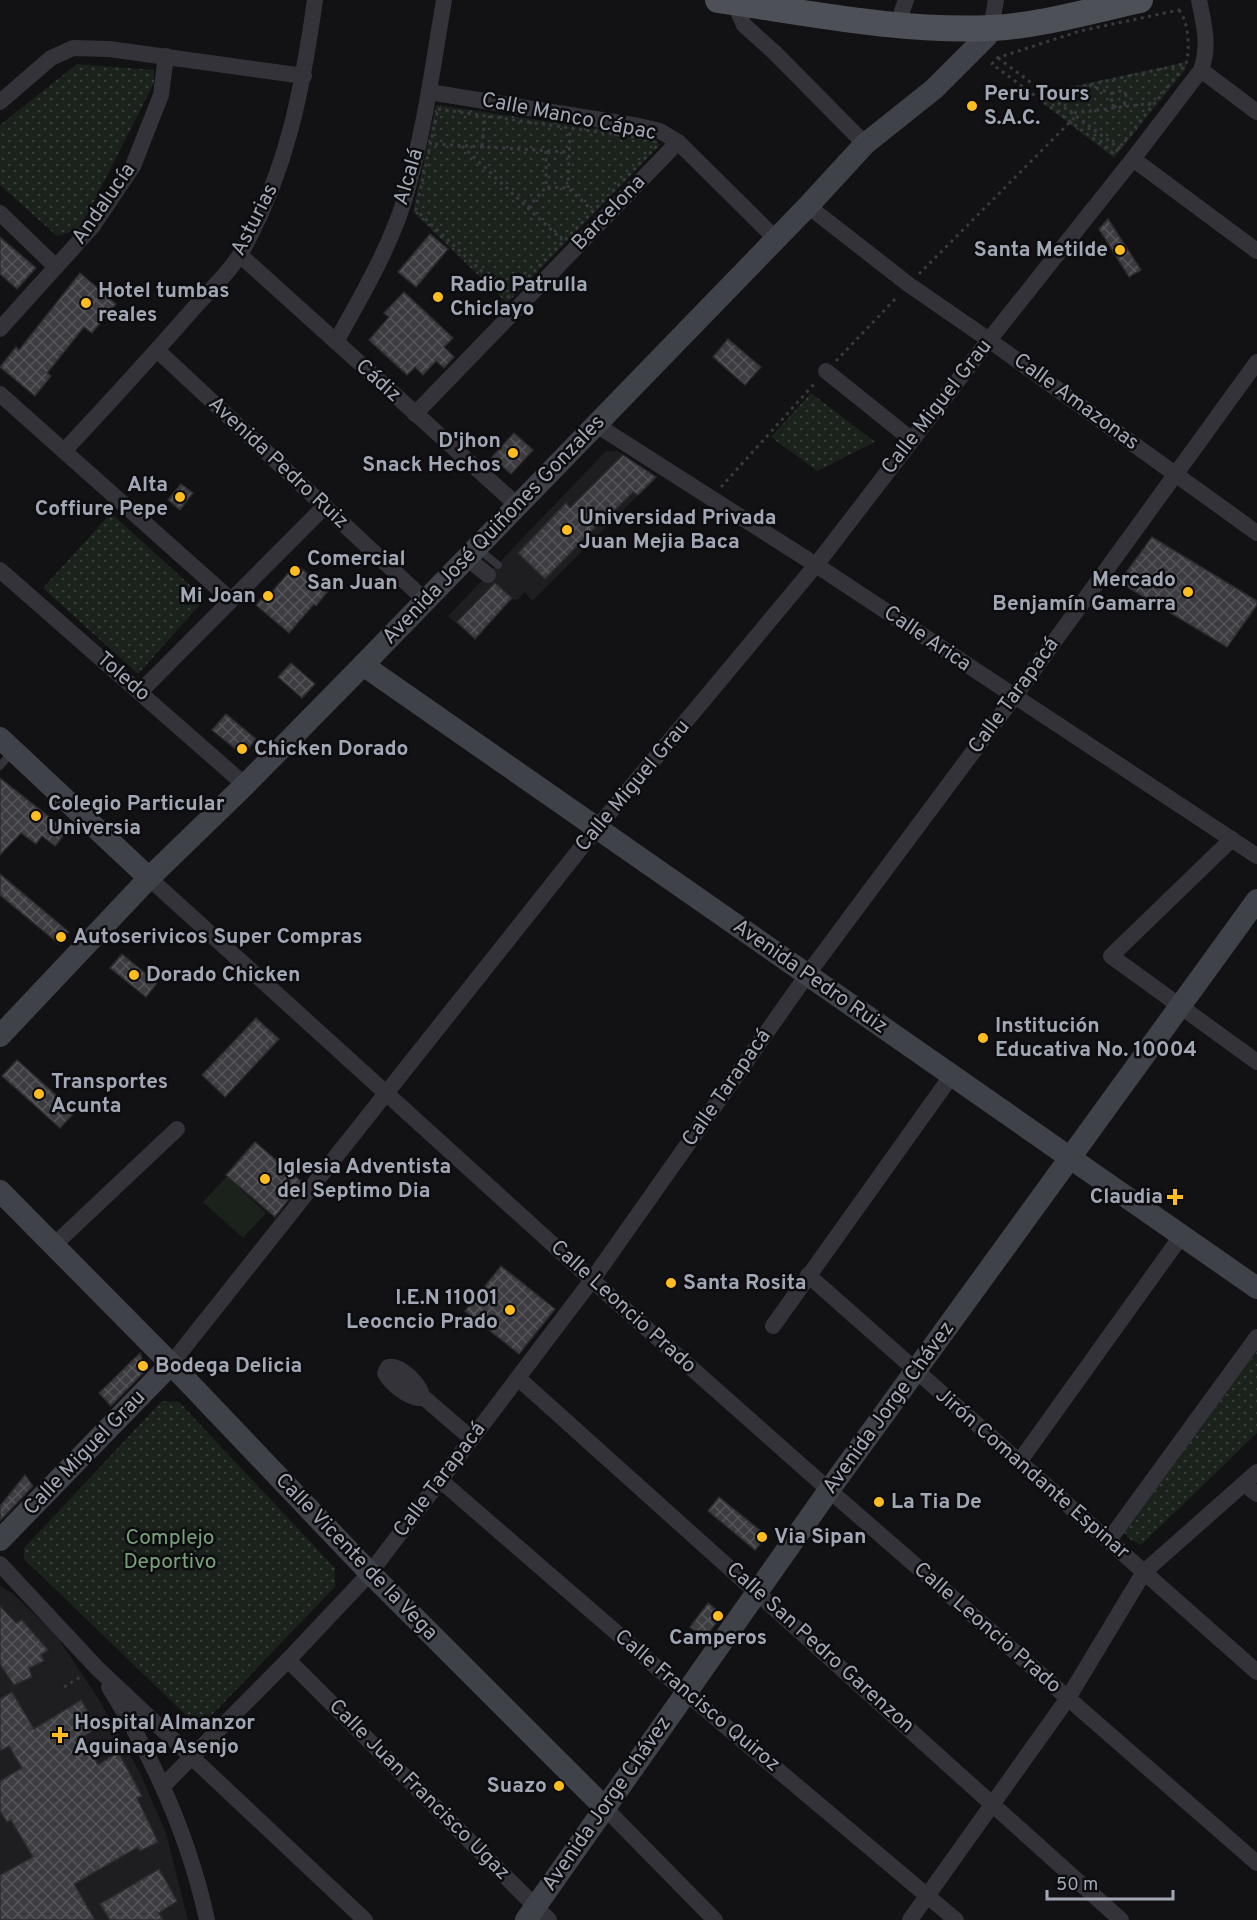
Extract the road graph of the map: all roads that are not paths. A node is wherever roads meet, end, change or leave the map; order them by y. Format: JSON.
{"nodes":[{"id":1,"x":315,"y":0,"type":"edge"},
{"id":2,"x":444,"y":0,"type":"edge"},
{"id":3,"x":906,"y":0,"type":"edge"},
{"id":4,"x":996,"y":0,"type":"edge"},
{"id":5,"x":1140,"y":0,"type":"edge"},
{"id":6,"x":1199,"y":0,"type":"edge"},
{"id":7,"x":728,"y":1,"type":"edge"},
{"id":8,"x":902,"y":26,"type":"junction"},
{"id":9,"x":985,"y":36,"type":"junction"},
{"id":10,"x":166,"y":56,"type":"junction"},
{"id":11,"x":1201,"y":70,"type":"junction"},
{"id":12,"x":304,"y":76,"type":"junction"},
{"id":13,"x":429,"y":92,"type":"junction"},
{"id":14,"x":0,"y":102,"type":"edge"},
{"id":15,"x":1257,"y":112,"type":"edge"},
{"id":16,"x":678,"y":142,"type":"junction"},
{"id":17,"x":866,"y":144,"type":"junction"},
{"id":18,"x":1133,"y":159,"type":"junction"},
{"id":19,"x":808,"y":206,"type":"junction"},
{"id":20,"x":0,"y":213,"type":"edge"},
{"id":21,"x":776,"y":239,"type":"junction"},
{"id":22,"x":1257,"y":251,"type":"edge"},
{"id":23,"x":240,"y":255,"type":"junction"},
{"id":24,"x":56,"y":267,"type":"junction"},
{"id":25,"x":0,"y":329,"type":"edge"},
{"id":26,"x":989,"y":340,"type":"junction"},
{"id":27,"x":336,"y":342,"type":"junction"},
{"id":28,"x":157,"y":350,"type":"junction"},
{"id":29,"x":1257,"y":362,"type":"edge"},
{"id":30,"x":826,"y":371,"type":"road end"},
{"id":31,"x":0,"y":394,"type":"edge"},
{"id":32,"x":415,"y":414,"type":"junction"},
{"id":33,"x":595,"y":424,"type":"junction"},
{"id":34,"x":912,"y":440,"type":"junction"},
{"id":35,"x":64,"y":451,"type":"junction"},
{"id":36,"x":1175,"y":472,"type":"junction"},
{"id":37,"x":517,"y":505,"type":"junction"},
{"id":38,"x":325,"y":506,"type":"junction"},
{"id":39,"x":1257,"y":533,"type":"edge"},
{"id":40,"x":472,"y":553,"type":"junction"},
{"id":41,"x":816,"y":565,"type":"junction"},
{"id":42,"x":0,"y":570,"type":"edge"},
{"id":43,"x":493,"y":570,"type":"dead end"},
{"id":44,"x":231,"y":600,"type":"junction"},
{"id":45,"x":426,"y":601,"type":"junction"},
{"id":46,"x":363,"y":665,"type":"junction"},
{"id":47,"x":140,"y":692,"type":"junction"},
{"id":48,"x":1014,"y":697,"type":"junction"},
{"id":49,"x":5,"y":751,"type":"edge"},
{"id":50,"x":245,"y":784,"type":"junction"},
{"id":51,"x":596,"y":829,"type":"junction"},
{"id":52,"x":1232,"y":839,"type":"junction"},
{"id":53,"x":1257,"y":856,"type":"edge"},
{"id":54,"x":148,"y":878,"type":"junction"},
{"id":55,"x":1257,"y":900,"type":"edge"},
{"id":56,"x":807,"y":975,"type":"junction"},
{"id":57,"x":1179,"y":1006,"type":"junction"},
{"id":58,"x":0,"y":1036,"type":"edge"},
{"id":59,"x":1257,"y":1062,"type":"edge"},
{"id":60,"x":952,"y":1075,"type":"junction"},
{"id":61,"x":386,"y":1093,"type":"junction"},
{"id":62,"x":177,"y":1129,"type":"dead end"},
{"id":63,"x":1070,"y":1157,"type":"junction"},
{"id":64,"x":0,"y":1191,"type":"edge"},
{"id":65,"x":1182,"y":1236,"type":"junction"},
{"id":66,"x":54,"y":1245,"type":"junction"},
{"id":67,"x":808,"y":1275,"type":"junction"},
{"id":68,"x":592,"y":1280,"type":"junction"},
{"id":69,"x":1257,"y":1288,"type":"edge"},
{"id":70,"x":773,"y":1326,"type":"dead end"},
{"id":71,"x":1257,"y":1337,"type":"edge"},
{"id":72,"x":171,"y":1364,"type":"junction"},
{"id":73,"x":915,"y":1371,"type":"junction"},
{"id":74,"x":518,"y":1378,"type":"junction"},
{"id":75,"x":422,"y":1396,"type":"dead end"},
{"id":76,"x":472,"y":1439,"type":"junction"},
{"id":77,"x":1018,"y":1462,"type":"junction"},
{"id":78,"x":440,"y":1480,"type":"junction"},
{"id":79,"x":1253,"y":1484,"type":"edge"},
{"id":80,"x":829,"y":1490,"type":"junction"},
{"id":81,"x":0,"y":1540,"type":"edge"},
{"id":82,"x":1109,"y":1540,"type":"junction"},
{"id":83,"x":0,"y":1564,"type":"edge"},
{"id":84,"x":1144,"y":1572,"type":"junction"},
{"id":85,"x":370,"y":1573,"type":"junction"},
{"id":86,"x":757,"y":1592,"type":"junction"},
{"id":87,"x":288,"y":1660,"type":"junction"},
{"id":88,"x":97,"y":1668,"type":"junction"},
{"id":89,"x":1257,"y":1672,"type":"edge"},
{"id":90,"x":685,"y":1692,"type":"junction"},
{"id":91,"x":1068,"y":1698,"type":"junction"},
{"id":92,"x":192,"y":1756,"type":"junction"},
{"id":93,"x":163,"y":1785,"type":"junction"},
{"id":94,"x":992,"y":1803,"type":"junction"},
{"id":95,"x":604,"y":1807,"type":"junction"},
{"id":96,"x":1257,"y":1863,"type":"edge"},
{"id":97,"x":928,"y":1896,"type":"junction"},
{"id":98,"x":537,"y":1915,"type":"edge"},
{"id":99,"x":207,"y":1920,"type":"edge"},
{"id":100,"x":364,"y":1920,"type":"edge"},
{"id":101,"x":715,"y":1920,"type":"edge"},
{"id":102,"x":910,"y":1920,"type":"edge"},
{"id":103,"x":956,"y":1920,"type":"edge"},
{"id":104,"x":1121,"y":1920,"type":"edge"}],
"edges":[{"from":1,"to":12,"type":"street","name":"Asturias"},
{"from":2,"to":13,"type":"street","name":"Alcalá"},
{"from":3,"to":8,"type":"street"},
{"from":4,"to":9,"type":"street"},
{"from":5,"to":9,"type":"main road"},
{"from":6,"to":11,"type":"street","name":"Calle Miguel Grau"},
{"from":7,"to":8,"type":"main road"},
{"from":7,"to":17,"type":"street"},
{"from":8,"to":9,"type":"main road"},
{"from":9,"to":17,"type":"street","name":"Avenida José Quiñones Gonzales"},
{"from":10,"to":12,"type":"street"},
{"from":10,"to":14,"type":"street"},
{"from":10,"to":24,"type":"street","name":"Andalucía"},
{"from":11,"to":15,"type":"street"},
{"from":11,"to":18,"type":"street","name":"Calle Miguel Grau"},
{"from":12,"to":23,"type":"street","name":"Asturias"},
{"from":13,"to":16,"type":"street","name":"Calle Manco Cápac"},
{"from":13,"to":27,"type":"street","name":"Alcalá"},
{"from":16,"to":21,"type":"street","name":"Calle Manco Cápac"},
{"from":16,"to":32,"type":"street","name":"Barcelona"},
{"from":17,"to":19,"type":"street","name":"Avenida José Quiñones Gonzales"},
{"from":18,"to":22,"type":"street"},
{"from":18,"to":26,"type":"street","name":"Calle Miguel Grau"},
{"from":19,"to":21,"type":"street","name":"Avenida José Quiñones Gonzales"},
{"from":19,"to":26,"type":"street","name":"Calle Amazonas"},
{"from":20,"to":24,"type":"street"},
{"from":21,"to":33,"type":"street","name":"Avenida José Quiñones Gonzales"},
{"from":23,"to":27,"type":"street","name":"Cádiz"},
{"from":23,"to":28,"type":"street","name":"Asturias"},
{"from":24,"to":25,"type":"street","name":"Andalucía"},
{"from":26,"to":34,"type":"street","name":"Calle Miguel Grau"},
{"from":26,"to":36,"type":"street","name":"Calle Amazonas"},
{"from":27,"to":32,"type":"street","name":"Cádiz"},
{"from":28,"to":35,"type":"street","name":"Asturias"},
{"from":28,"to":38,"type":"street","name":"Avenida Pedro Ruiz"},
{"from":29,"to":36,"type":"street","name":"Calle Tarapacá"},
{"from":30,"to":34,"type":"street"},
{"from":31,"to":35,"type":"street"},
{"from":32,"to":37,"type":"street","name":"Cádiz"},
{"from":33,"to":37,"type":"street","name":"Avenida José Quiñones Gonzales"},
{"from":33,"to":41,"type":"street","name":"Calle Arica"},
{"from":34,"to":41,"type":"street","name":"Calle Miguel Grau"},
{"from":35,"to":44,"type":"street"},
{"from":36,"to":39,"type":"street","name":"Calle Amazonas"},
{"from":36,"to":48,"type":"street","name":"Calle Tarapacá"},
{"from":37,"to":40,"type":"street","name":"Avenida José Quiñones Gonzales"},
{"from":38,"to":44,"type":"street"},
{"from":38,"to":45,"type":"street","name":"Avenida Pedro Ruiz"},
{"from":40,"to":43,"type":"street"},
{"from":40,"to":45,"type":"street","name":"Avenida José Quiñones Gonzales"},
{"from":41,"to":48,"type":"street","name":"Calle Arica"},
{"from":41,"to":51,"type":"street","name":"Calle Miguel Grau"},
{"from":42,"to":47,"type":"street","name":"Toledo"},
{"from":44,"to":47,"type":"street"},
{"from":45,"to":46,"type":"street","name":"Avenida José Quiñones Gonzales"},
{"from":46,"to":50,"type":"street","name":"Avenida José Quiñones Gonzales"},
{"from":46,"to":51,"type":"street","name":"Avenida Pedro Ruiz"},
{"from":47,"to":50,"type":"street","name":"Toledo"},
{"from":48,"to":52,"type":"street","name":"Calle Arica"},
{"from":48,"to":56,"type":"street","name":"Calle Tarapacá"},
{"from":49,"to":54,"type":"street","name":"Calle Leoncio Prado"},
{"from":50,"to":54,"type":"street","name":"Avenida José Quiñones Gonzales"},
{"from":51,"to":56,"type":"street","name":"Avenida Pedro Ruiz"},
{"from":51,"to":61,"type":"street","name":"Calle Miguel Grau"},
{"from":52,"to":53,"type":"street","name":"Calle Arica"},
{"from":52,"to":57,"type":"street"},
{"from":54,"to":58,"type":"street","name":"Avenida José Quiñones Gonzales"},
{"from":54,"to":61,"type":"street","name":"Calle Leoncio Prado"},
{"from":55,"to":57,"type":"street","name":"Avenida Jorge Chávez"},
{"from":56,"to":60,"type":"street","name":"Avenida Pedro Ruiz"},
{"from":56,"to":68,"type":"street","name":"Calle Tarapacá"},
{"from":57,"to":59,"type":"street"},
{"from":57,"to":63,"type":"street","name":"Avenida Jorge Chávez"},
{"from":60,"to":63,"type":"street","name":"Avenida Pedro Ruiz"},
{"from":60,"to":67,"type":"street"},
{"from":61,"to":68,"type":"street","name":"Calle Leoncio Prado"},
{"from":61,"to":72,"type":"street","name":"Calle Miguel Grau"},
{"from":62,"to":66,"type":"street"},
{"from":63,"to":65,"type":"street","name":"Avenida Pedro Ruiz"},
{"from":63,"to":73,"type":"street","name":"Avenida Jorge Chávez"},
{"from":64,"to":66,"type":"street","name":"Calle Vicente de la Vega"},
{"from":65,"to":69,"type":"street","name":"Avenida Pedro Ruiz"},
{"from":65,"to":77,"type":"street"},
{"from":66,"to":72,"type":"street","name":"Calle Vicente de la Vega"},
{"from":67,"to":70,"type":"street"},
{"from":67,"to":73,"type":"street","name":"Jirón Comandante Espinar"},
{"from":68,"to":74,"type":"street","name":"Calle Tarapacá"},
{"from":68,"to":80,"type":"street","name":"Calle Leoncio Prado"},
{"from":71,"to":82,"type":"street"},
{"from":72,"to":81,"type":"street","name":"Calle Miguel Grau"},
{"from":72,"to":85,"type":"street","name":"Calle Vicente de la Vega"},
{"from":73,"to":77,"type":"street","name":"Jirón Comandante Espinar"},
{"from":73,"to":80,"type":"street","name":"Avenida Jorge Chávez"},
{"from":74,"to":76,"type":"street","name":"Calle Tarapacá"},
{"from":74,"to":86,"type":"street","name":"Calle San Pedro Garenzon"},
{"from":75,"to":76,"type":"street"},
{"from":76,"to":78,"type":"street","name":"Calle Tarapacá"},
{"from":77,"to":82,"type":"street","name":"Jirón Comandante Espinar"},
{"from":78,"to":85,"type":"street","name":"Calle Tarapacá"},
{"from":78,"to":90,"type":"street","name":"Calle Francisco Quiroz"},
{"from":79,"to":84,"type":"street"},
{"from":80,"to":86,"type":"street","name":"Avenida Jorge Chávez"},
{"from":80,"to":91,"type":"street","name":"Calle Leoncio Prado"},
{"from":82,"to":84,"type":"street","name":"Jirón Comandante Espinar"},
{"from":83,"to":88,"type":"street"},
{"from":84,"to":89,"type":"street","name":"Jirón Comandante Espinar"},
{"from":84,"to":91,"type":"street"},
{"from":85,"to":87,"type":"street","name":"Calle Tarapacá"},
{"from":85,"to":95,"type":"street","name":"Calle Vicente de la Vega"},
{"from":86,"to":90,"type":"street","name":"Avenida Jorge Chávez"},
{"from":86,"to":94,"type":"street","name":"Calle San Pedro Garenzon"},
{"from":87,"to":92,"type":"street","name":"Calle Tarapacá"},
{"from":87,"to":98,"type":"street","name":"Calle Juan Francisco Ugaz"},
{"from":88,"to":92,"type":"street"},
{"from":88,"to":93,"type":"street"},
{"from":90,"to":95,"type":"street","name":"Avenida Jorge Chávez"},
{"from":90,"to":97,"type":"street","name":"Calle Francisco Quiroz"},
{"from":91,"to":94,"type":"street"},
{"from":91,"to":96,"type":"street","name":"Calle Leoncio Prado"},
{"from":92,"to":93,"type":"street","name":"Calle Tarapacá"},
{"from":92,"to":100,"type":"street"},
{"from":93,"to":99,"type":"street"},
{"from":94,"to":97,"type":"street"},
{"from":94,"to":104,"type":"street","name":"Calle San Pedro Garenzon"},
{"from":95,"to":98,"type":"street","name":"Avenida Jorge Chávez"},
{"from":95,"to":101,"type":"street","name":"Calle Vicente de la Vega"},
{"from":97,"to":102,"type":"street"},
{"from":97,"to":103,"type":"street","name":"Calle Francisco Quiroz"}]}
